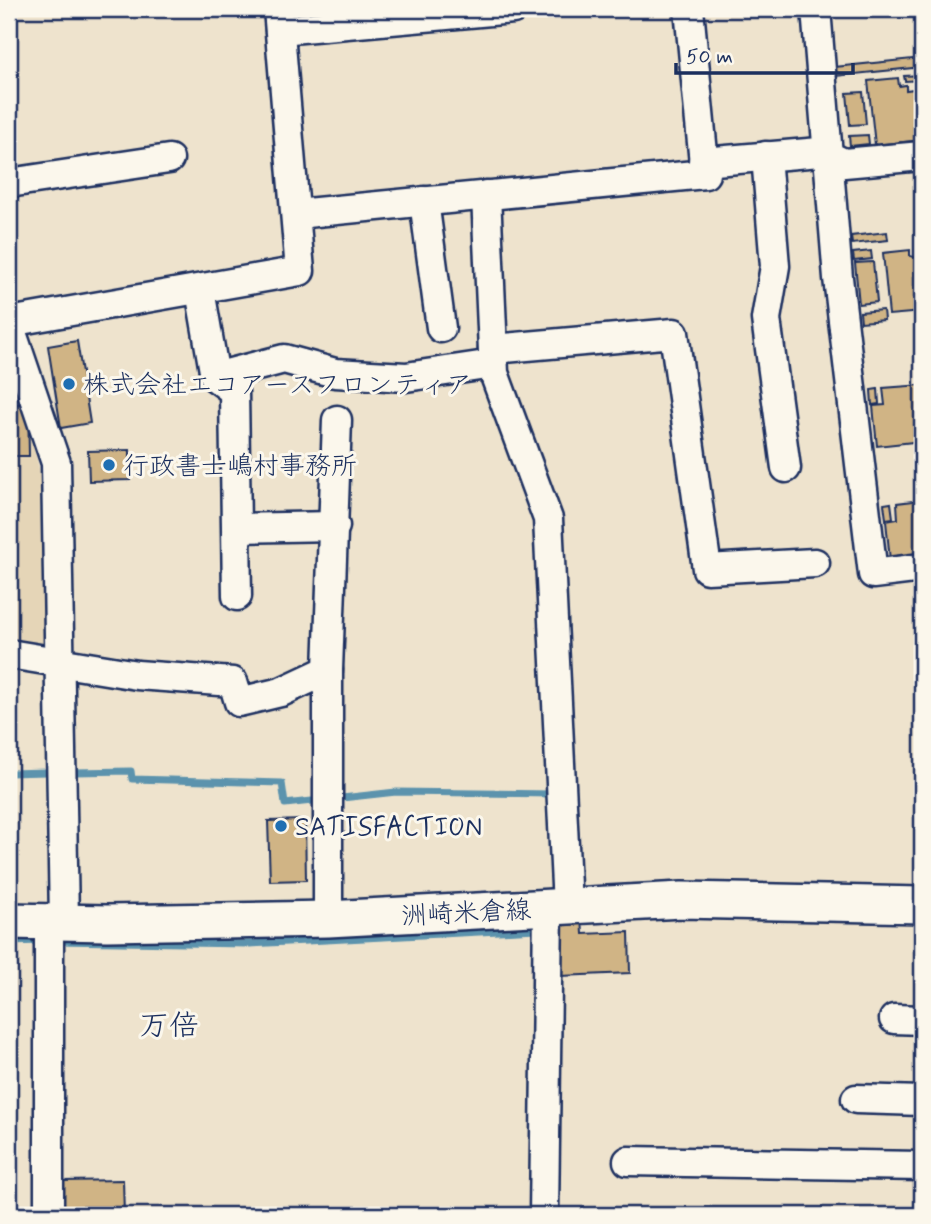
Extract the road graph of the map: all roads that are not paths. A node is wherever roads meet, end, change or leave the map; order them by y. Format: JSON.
{"nodes":[{"id":1,"x":513,"y":9,"type":"edge"},
{"id":2,"x":689,"y":9,"type":"edge"},
{"id":3,"x":816,"y":9,"type":"edge"},
{"id":4,"x":279,"y":19,"type":"edge"},
{"id":5,"x":766,"y":156,"type":"junction"},
{"id":6,"x":829,"y":156,"type":"junction"},
{"id":7,"x":922,"y":156,"type":"edge"},
{"id":8,"x":169,"y":159,"type":"dead end"},
{"id":9,"x":704,"y":162,"type":"junction"},
{"id":10,"x":9,"y":183,"type":"edge"},
{"id":11,"x":486,"y":195,"type":"junction"},
{"id":12,"x":424,"y":201,"type":"junction"},
{"id":13,"x":296,"y":214,"type":"junction"},
{"id":14,"x":200,"y":290,"type":"junction"},
{"id":15,"x":9,"y":323,"type":"edge"},
{"id":16,"x":441,"y":328,"type":"dead end"},
{"id":17,"x":493,"y":356,"type":"junction"},
{"id":18,"x":215,"y":377,"type":"junction"},
{"id":19,"x":337,"y":420,"type":"dead end"},
{"id":20,"x":786,"y":468,"type":"dead end"},
{"id":21,"x":335,"y":526,"type":"junction"},
{"id":22,"x":237,"y":528,"type":"junction"},
{"id":23,"x":815,"y":564,"type":"dead end"},
{"id":24,"x":922,"y":568,"type":"edge"},
{"id":25,"x":237,"y":596,"type":"dead end"},
{"id":26,"x":9,"y":654,"type":"edge"},
{"id":27,"x":58,"y":660,"type":"junction"},
{"id":28,"x":328,"y":670,"type":"junction"},
{"id":29,"x":922,"y":905,"type":"edge"},
{"id":30,"x":557,"y":907,"type":"junction"},
{"id":31,"x":328,"y":919,"type":"junction"},
{"id":32,"x":9,"y":921,"type":"edge"},
{"id":33,"x":53,"y":930,"type":"junction"},
{"id":34,"x":894,"y":1019,"type":"dead end"},
{"id":35,"x":922,"y":1020,"type":"edge"},
{"id":36,"x":856,"y":1099,"type":"dead end"},
{"id":37,"x":922,"y":1101,"type":"edge"},
{"id":38,"x":628,"y":1161,"type":"dead end"},
{"id":39,"x":922,"y":1166,"type":"edge"},
{"id":40,"x":48,"y":1215,"type":"edge"},
{"id":41,"x":544,"y":1215,"type":"edge"}],
"edges":[{"from":1,"to":4,"type":"street"},
{"from":2,"to":9,"type":"street"},
{"from":3,"to":6,"type":"street"},
{"from":4,"to":13,"type":"street"},
{"from":5,"to":6,"type":"street"},
{"from":5,"to":9,"type":"street"},
{"from":5,"to":20,"type":"street"},
{"from":6,"to":7,"type":"street"},
{"from":6,"to":24,"type":"street"},
{"from":8,"to":10,"type":"street"},
{"from":9,"to":11,"type":"street"},
{"from":11,"to":12,"type":"street"},
{"from":11,"to":17,"type":"street"},
{"from":12,"to":13,"type":"street"},
{"from":12,"to":16,"type":"street"},
{"from":13,"to":14,"type":"street"},
{"from":14,"to":15,"type":"street"},
{"from":14,"to":18,"type":"street"},
{"from":15,"to":27,"type":"street"},
{"from":17,"to":18,"type":"street"},
{"from":17,"to":23,"type":"street"},
{"from":17,"to":30,"type":"street"},
{"from":18,"to":22,"type":"street"},
{"from":19,"to":21,"type":"street"},
{"from":21,"to":22,"type":"street"},
{"from":21,"to":28,"type":"street"},
{"from":22,"to":25,"type":"street"},
{"from":26,"to":27,"type":"street"},
{"from":27,"to":28,"type":"street"},
{"from":27,"to":33,"type":"street"},
{"from":28,"to":31,"type":"street"},
{"from":29,"to":30,"type":"main road","name":"洲崎米倉線"},
{"from":30,"to":31,"type":"main road","name":"洲崎米倉線"},
{"from":30,"to":41,"type":"street"},
{"from":31,"to":33,"type":"main road","name":"洲崎米倉線"},
{"from":32,"to":33,"type":"main road","name":"洲崎米倉線"},
{"from":33,"to":40,"type":"street"},
{"from":34,"to":35,"type":"street"},
{"from":36,"to":37,"type":"street"},
{"from":38,"to":39,"type":"street"}]}
